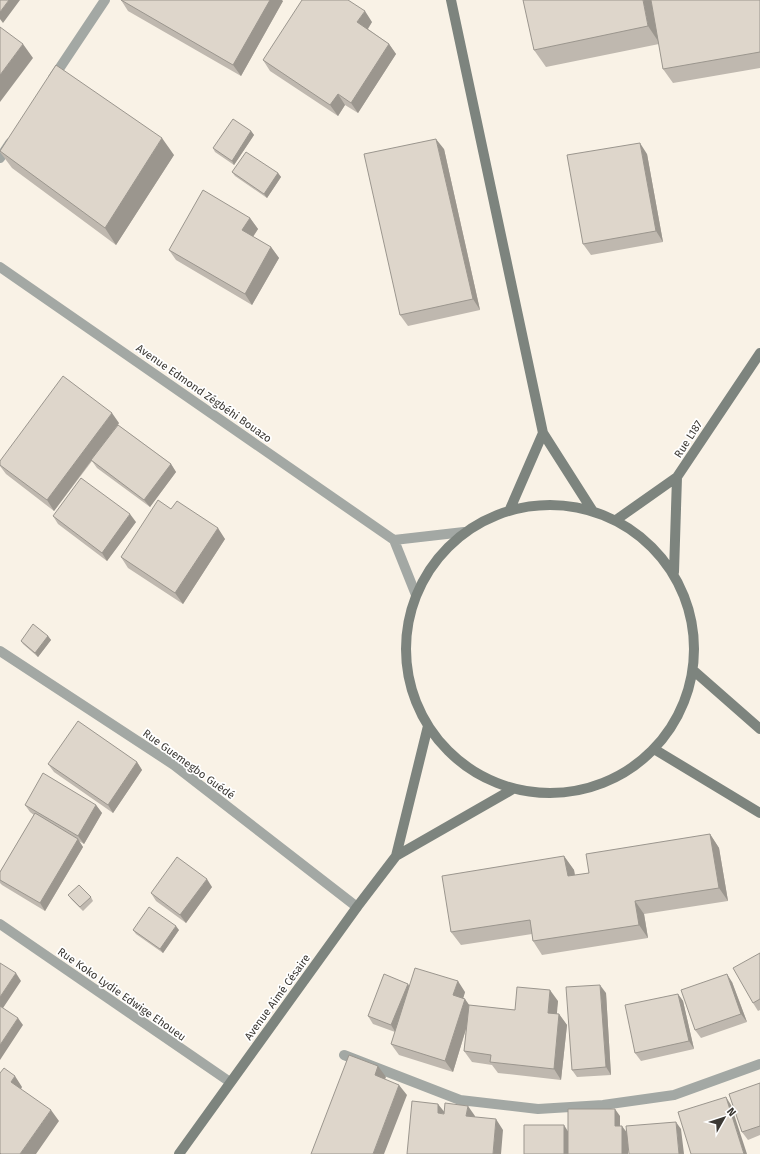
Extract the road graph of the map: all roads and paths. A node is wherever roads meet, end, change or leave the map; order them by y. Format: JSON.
{"nodes":[{"id":1,"x":105,"y":0,"type":"edge"},
{"id":2,"x":451,"y":0,"type":"edge"},
{"id":3,"x":48,"y":86,"type":"edge"},
{"id":4,"x":18,"y":132,"type":"edge"},
{"id":5,"x":0,"y":158,"type":"edge"},
{"id":6,"x":0,"y":267,"type":"edge"},
{"id":7,"x":760,"y":353,"type":"edge"},
{"id":8,"x":543,"y":433,"type":"junction"},
{"id":9,"x":677,"y":477,"type":"junction"},
{"id":10,"x":510,"y":509,"type":"junction"},
{"id":11,"x":592,"y":510,"type":"junction"},
{"id":12,"x":616,"y":520,"type":"junction"},
{"id":13,"x":464,"y":532,"type":"junction"},
{"id":14,"x":394,"y":540,"type":"junction"},
{"id":15,"x":674,"y":572,"type":"junction"},
{"id":16,"x":416,"y":595,"type":"junction"},
{"id":17,"x":0,"y":651,"type":"edge"},
{"id":18,"x":694,"y":671,"type":"junction"},
{"id":19,"x":428,"y":726,"type":"junction"},
{"id":20,"x":760,"y":729,"type":"edge"},
{"id":21,"x":654,"y":749,"type":"junction"},
{"id":22,"x":513,"y":789,"type":"junction"},
{"id":23,"x":760,"y":813,"type":"edge"},
{"id":24,"x":396,"y":856,"type":"junction"},
{"id":25,"x":356,"y":907,"type":"junction"},
{"id":26,"x":0,"y":924,"type":"edge"},
{"id":27,"x":344,"y":1055,"type":"dead end"},
{"id":28,"x":760,"y":1064,"type":"edge"},
{"id":29,"x":230,"y":1082,"type":"junction"},
{"id":30,"x":179,"y":1154,"type":"edge"}],
"edges":[{"from":1,"to":3,"type":"street"},
{"from":2,"to":8,"type":"street"},
{"from":4,"to":5,"type":"street"},
{"from":6,"to":14,"type":"street","name":"Avenue Edmond Zégbéhi Bouazo"},
{"from":7,"to":9,"type":"street","name":"Rue L187"},
{"from":8,"to":10,"type":"street"},
{"from":8,"to":11,"type":"street"},
{"from":9,"to":12,"type":"street","name":"Rue L187"},
{"from":9,"to":15,"type":"street"},
{"from":10,"to":11,"type":"street"},
{"from":10,"to":13,"type":"street"},
{"from":11,"to":12,"type":"street"},
{"from":12,"to":15,"type":"street"},
{"from":13,"to":14,"type":"street"},
{"from":13,"to":16,"type":"street"},
{"from":14,"to":16,"type":"street"},
{"from":15,"to":18,"type":"street"},
{"from":16,"to":19,"type":"street"},
{"from":17,"to":25,"type":"street","name":"Rue Guemegbo Guédé"},
{"from":18,"to":20,"type":"street"},
{"from":18,"to":21,"type":"street"},
{"from":19,"to":22,"type":"street"},
{"from":19,"to":24,"type":"street","name":"Avenue Aimé Césaire"},
{"from":21,"to":22,"type":"street"},
{"from":21,"to":23,"type":"street"},
{"from":22,"to":24,"type":"street","name":"Avenue Aimé Césaire"},
{"from":24,"to":25,"type":"street","name":"Avenue Aimé Césaire"},
{"from":25,"to":29,"type":"street","name":"Avenue Aimé Césaire"},
{"from":26,"to":29,"type":"street","name":"Rue Koko Lydie Edwige Ehoueu"},
{"from":27,"to":28,"type":"street"},
{"from":29,"to":30,"type":"street","name":"Avenue Aimé Césaire"}]}
